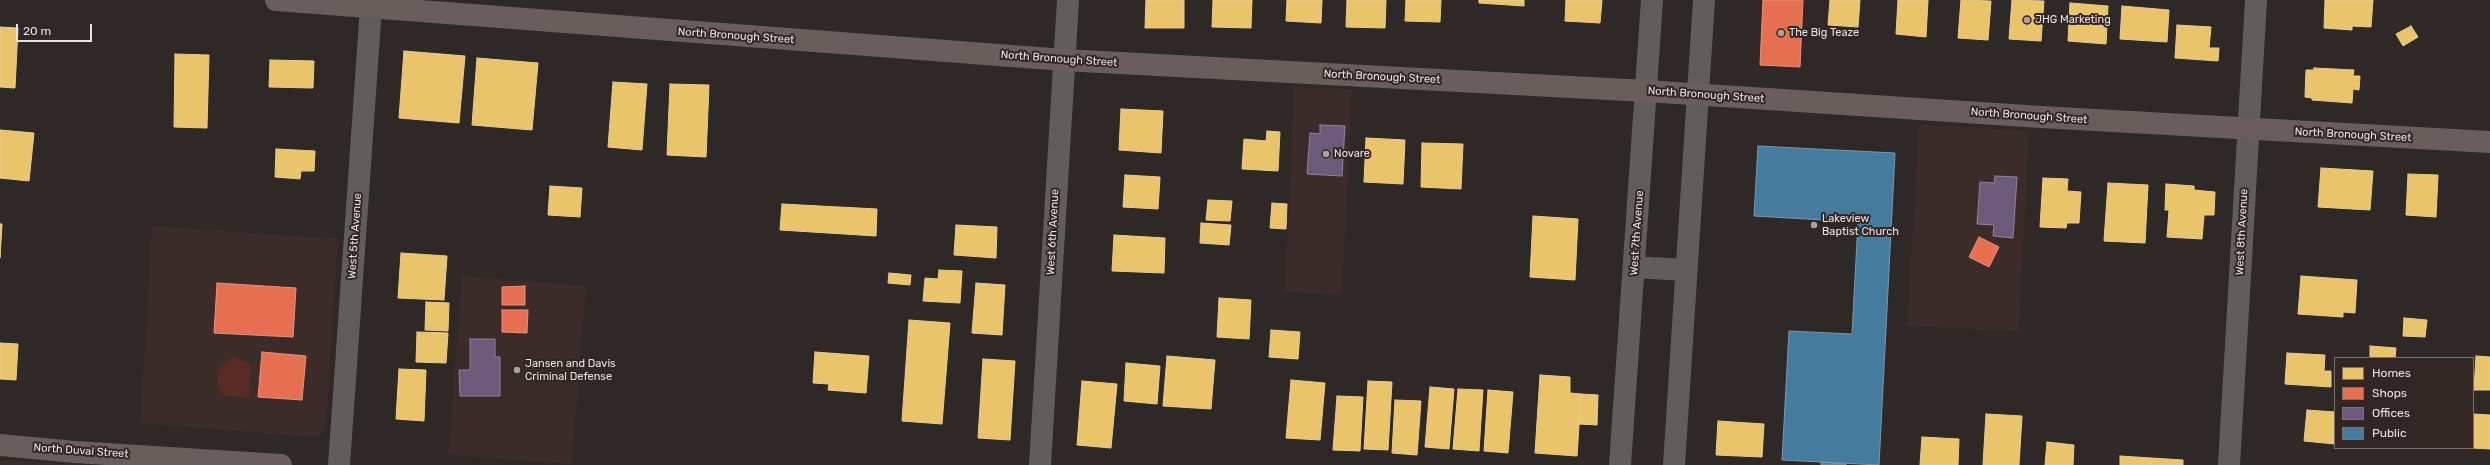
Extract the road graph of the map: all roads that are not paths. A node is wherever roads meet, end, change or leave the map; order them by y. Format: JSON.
{"nodes":[{"id":1,"x":276,"y":0,"type":"edge"},
{"id":2,"x":1068,"y":0,"type":"edge"},
{"id":3,"x":1652,"y":0,"type":"edge"},
{"id":4,"x":1704,"y":0,"type":"edge"},
{"id":5,"x":2256,"y":0,"type":"edge"},
{"id":6,"x":371,"y":7,"type":"junction"},
{"id":7,"x":1064,"y":60,"type":"junction"},
{"id":8,"x":1646,"y":91,"type":"junction"},
{"id":9,"x":1697,"y":94,"type":"junction"},
{"id":10,"x":2248,"y":129,"type":"junction"},
{"id":11,"x":2490,"y":142,"type":"edge"},
{"id":12,"x":1634,"y":267,"type":"junction"},
{"id":13,"x":1686,"y":270,"type":"junction"},
{"id":14,"x":0,"y":445,"type":"edge"},
{"id":15,"x":281,"y":465,"type":"edge"},
{"id":16,"x":339,"y":465,"type":"edge"},
{"id":17,"x":1040,"y":465,"type":"edge"},
{"id":18,"x":1620,"y":465,"type":"edge"},
{"id":19,"x":1674,"y":465,"type":"edge"},
{"id":20,"x":2229,"y":465,"type":"edge"}],
"edges":[{"from":1,"to":6,"type":"main road","name":"North Bronough Street"},
{"from":2,"to":7,"type":"street","name":"West 6th Avenue"},
{"from":3,"to":8,"type":"street","name":"West 7th Avenue"},
{"from":4,"to":9,"type":"street"},
{"from":5,"to":10,"type":"street","name":"West 8th Avenue"},
{"from":6,"to":7,"type":"main road","name":"North Bronough Street"},
{"from":6,"to":16,"type":"street","name":"West 5th Avenue"},
{"from":7,"to":8,"type":"main road","name":"North Bronough Street"},
{"from":7,"to":17,"type":"street","name":"West 6th Avenue"},
{"from":8,"to":9,"type":"main road","name":"North Bronough Street"},
{"from":8,"to":12,"type":"street","name":"West 7th Avenue"},
{"from":9,"to":10,"type":"main road","name":"North Bronough Street"},
{"from":9,"to":13,"type":"street"},
{"from":10,"to":11,"type":"main road","name":"North Bronough Street"},
{"from":10,"to":20,"type":"street","name":"West 8th Avenue"},
{"from":12,"to":13,"type":"street"},
{"from":12,"to":18,"type":"street","name":"West 7th Avenue"},
{"from":13,"to":19,"type":"street"},
{"from":14,"to":15,"type":"main road","name":"North Duval Street"}]}
